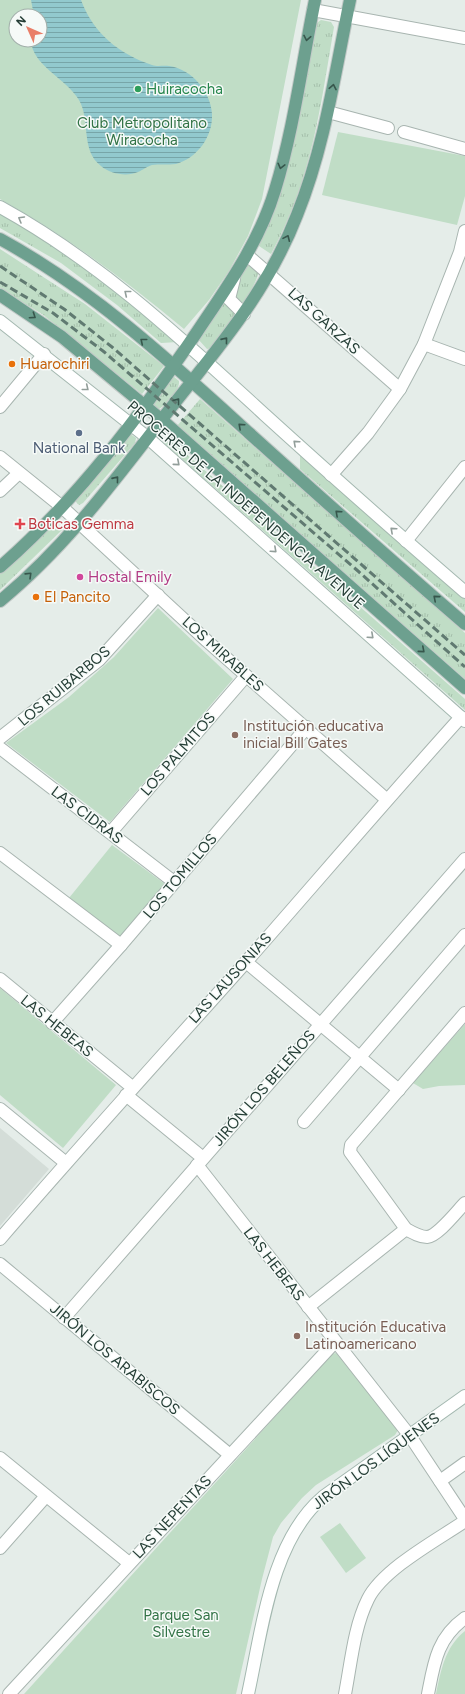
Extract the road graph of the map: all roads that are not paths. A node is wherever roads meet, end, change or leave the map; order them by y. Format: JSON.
{"nodes":[{"id":1,"x":350,"y":0,"type":"edge"},
{"id":2,"x":314,"y":5,"type":"edge"},
{"id":3,"x":347,"y":16,"type":"junction"},
{"id":4,"x":465,"y":38,"type":"edge"},
{"id":5,"x":328,"y":112,"type":"junction"},
{"id":6,"x":388,"y":128,"type":"dead end"},
{"id":7,"x":404,"y":132,"type":"dead end"},
{"id":8,"x":465,"y":149,"type":"edge"},
{"id":9,"x":0,"y":207,"type":"edge"},
{"id":10,"x":465,"y":231,"type":"edge"},
{"id":11,"x":0,"y":239,"type":"edge"},
{"id":12,"x":462,"y":253,"type":"edge"},
{"id":13,"x":248,"y":255,"type":"junction"},
{"id":14,"x":270,"y":274,"type":"junction"},
{"id":15,"x":234,"y":279,"type":"junction"},
{"id":16,"x":0,"y":295,"type":"edge"},
{"id":17,"x":244,"y":314,"type":"junction"},
{"id":18,"x":0,"y":321,"type":"edge"},
{"id":19,"x":424,"y":344,"type":"junction"},
{"id":20,"x":189,"y":345,"type":"junction"},
{"id":21,"x":44,"y":354,"type":"junction"},
{"id":22,"x":465,"y":359,"type":"edge"},
{"id":23,"x":207,"y":362,"type":"junction"},
{"id":24,"x":174,"y":366,"type":"junction"},
{"id":25,"x":192,"y":381,"type":"junction"},
{"id":26,"x":400,"y":389,"type":"junction"},
{"id":27,"x":145,"y":406,"type":"junction"},
{"id":28,"x":0,"y":407,"type":"edge"},
{"id":29,"x":162,"y":420,"type":"junction"},
{"id":30,"x":131,"y":424,"type":"junction"},
{"id":31,"x":148,"y":438,"type":"junction"},
{"id":32,"x":0,"y":457,"type":"edge"},
{"id":33,"x":465,"y":467,"type":"edge"},
{"id":34,"x":19,"y":473,"type":"junction"},
{"id":35,"x":331,"y":475,"type":"junction"},
{"id":36,"x":0,"y":492,"type":"edge"},
{"id":37,"x":62,"y":507,"type":"junction"},
{"id":38,"x":80,"y":523,"type":"junction"},
{"id":39,"x":406,"y":542,"type":"junction"},
{"id":40,"x":0,"y":567,"type":"edge"},
{"id":41,"x":465,"y":592,"type":"edge"},
{"id":42,"x":158,"y":595,"type":"junction"},
{"id":43,"x":0,"y":601,"type":"edge"},
{"id":44,"x":465,"y":624,"type":"edge"},
{"id":45,"x":246,"y":676,"type":"junction"},
{"id":46,"x":465,"y":688,"type":"edge"},
{"id":47,"x":463,"y":719,"type":"edge"},
{"id":48,"x":307,"y":727,"type":"junction"},
{"id":49,"x":0,"y":738,"type":"edge"},
{"id":50,"x":0,"y":748,"type":"edge"},
{"id":51,"x":386,"y":800,"type":"junction"},
{"id":52,"x":111,"y":832,"type":"junction"},
{"id":53,"x":0,"y":853,"type":"edge"},
{"id":54,"x":463,"y":865,"type":"edge"},
{"id":55,"x":174,"y":882,"type":"junction"},
{"id":56,"x":465,"y":935,"type":"edge"},
{"id":57,"x":121,"y":946,"type":"junction"},
{"id":58,"x":246,"y":962,"type":"junction"},
{"id":59,"x":0,"y":979,"type":"edge"},
{"id":60,"x":465,"y":1013,"type":"edge"},
{"id":61,"x":52,"y":1023,"type":"junction"},
{"id":62,"x":320,"y":1024,"type":"junction"},
{"id":63,"x":360,"y":1058,"type":"junction"},
{"id":64,"x":399,"y":1090,"type":"junction"},
{"id":65,"x":129,"y":1091,"type":"junction"},
{"id":66,"x":0,"y":1110,"type":"edge"},
{"id":67,"x":304,"y":1122,"type":"dead end"},
{"id":68,"x":200,"y":1162,"type":"junction"},
{"id":69,"x":66,"y":1163,"type":"junction"},
{"id":70,"x":465,"y":1203,"type":"edge"},
{"id":71,"x":406,"y":1229,"type":"junction"},
{"id":72,"x":0,"y":1239,"type":"edge"},
{"id":73,"x":0,"y":1264,"type":"edge"},
{"id":74,"x":308,"y":1307,"type":"junction"},
{"id":75,"x":64,"y":1318,"type":"junction"},
{"id":76,"x":335,"y":1342,"type":"junction"},
{"id":77,"x":465,"y":1396,"type":"edge"},
{"id":78,"x":410,"y":1436,"type":"junction"},
{"id":79,"x":230,"y":1455,"type":"junction"},
{"id":80,"x":0,"y":1458,"type":"edge"},
{"id":81,"x":465,"y":1463,"type":"edge"},
{"id":82,"x":440,"y":1481,"type":"junction"},
{"id":83,"x":46,"y":1496,"type":"junction"},
{"id":84,"x":465,"y":1520,"type":"edge"},
{"id":85,"x":0,"y":1548,"type":"edge"},
{"id":86,"x":129,"y":1563,"type":"junction"},
{"id":87,"x":465,"y":1618,"type":"edge"},
{"id":88,"x":9,"y":1694,"type":"edge"},
{"id":89,"x":248,"y":1694,"type":"edge"},
{"id":90,"x":345,"y":1694,"type":"edge"},
{"id":91,"x":428,"y":1694,"type":"edge"}],
"edges":[{"from":1,"to":3,"type":"main road"},
{"from":2,"to":3,"type":"street"},
{"from":2,"to":13,"type":"main road","one_way":true},
{"from":3,"to":4,"type":"street"},
{"from":5,"to":3,"type":"main road","one_way":true},
{"from":5,"to":6,"type":"street"},
{"from":14,"to":5,"type":"main road","one_way":true},
{"from":7,"to":8,"type":"street"},
{"from":20,"to":9,"type":"street","one_way":true},
{"from":10,"to":12,"type":"street"},
{"from":24,"to":11,"type":"main road","one_way":true},
{"from":12,"to":19,"type":"street"},
{"from":13,"to":14,"type":"street","name":"LAS GARZAS"},
{"from":13,"to":15,"type":"main road"},
{"from":14,"to":17,"type":"main road"},
{"from":14,"to":26,"type":"street","name":"LAS GARZAS"},
{"from":15,"to":17,"type":"street"},
{"from":15,"to":20,"type":"main road"},
{"from":16,"to":27,"type":"main road","name":"PROCERES DE LA INDEPENDENCIA AVENUE","one_way":true},
{"from":23,"to":17,"type":"main road","one_way":true},
{"from":18,"to":21,"type":"street","name":"PROCERES DE LA INDEPENDENCIA AVENUE"},
{"from":19,"to":22,"type":"street"},
{"from":19,"to":26,"type":"street"},
{"from":20,"to":23,"type":"street"},
{"from":20,"to":24,"type":"main road"},
{"from":21,"to":28,"type":"street"},
{"from":21,"to":30,"type":"street","name":"PROCERES DE LA INDEPENDENCIA AVENUE","one_way":true},
{"from":23,"to":25,"type":"main road"},
{"from":35,"to":23,"type":"street","one_way":true},
{"from":24,"to":25,"type":"main road"},
{"from":24,"to":27,"type":"main road"},
{"from":29,"to":25,"type":"main road","one_way":true},
{"from":44,"to":25,"type":"main road","one_way":true},
{"from":26,"to":35,"type":"street"},
{"from":27,"to":29,"type":"main road","name":"PROCERES DE LA INDEPENDENCIA AVENUE"},
{"from":27,"to":30,"type":"main road"},
{"from":29,"to":31,"type":"main road"},
{"from":29,"to":46,"type":"main road","name":"PROCERES DE LA INDEPENDENCIA AVENUE","one_way":true},
{"from":30,"to":31,"type":"street","name":"PROCERES DE LA INDEPENDENCIA AVENUE"},
{"from":30,"to":37,"type":"main road"},
{"from":38,"to":31,"type":"main road","one_way":true},
{"from":31,"to":47,"type":"street","name":"PROCERES DE LA INDEPENDENCIA AVENUE","one_way":true},
{"from":32,"to":34,"type":"street","name":"LOS MIRABLES"},
{"from":33,"to":39,"type":"street"},
{"from":34,"to":36,"type":"street"},
{"from":34,"to":37,"type":"street","name":"LOS MIRABLES"},
{"from":39,"to":35,"type":"street","one_way":true},
{"from":37,"to":38,"type":"street","name":"LOS MIRABLES"},
{"from":37,"to":40,"type":"main road"},
{"from":38,"to":42,"type":"street","name":"LOS MIRABLES"},
{"from":43,"to":38,"type":"main road","one_way":true},
{"from":39,"to":41,"type":"street"},
{"from":42,"to":45,"type":"street","name":"LOS MIRABLES"},
{"from":42,"to":49,"type":"street","name":"LOS RUIBARBOS"},
{"from":45,"to":48,"type":"street","name":"LOS MIRABLES"},
{"from":45,"to":52,"type":"street","name":"LOS PALMITOS"},
{"from":47,"to":51,"type":"street","name":"LAS LAUSONIAS"},
{"from":48,"to":51,"type":"street","name":"LOS MIRABLES"},
{"from":48,"to":55,"type":"street","name":"LOS TOMILLOS"},
{"from":50,"to":52,"type":"street","name":"LAS CIDRAS"},
{"from":51,"to":58,"type":"street","name":"LAS LAUSONIAS"},
{"from":52,"to":55,"type":"street","name":"LAS CIDRAS"},
{"from":53,"to":57,"type":"street"},
{"from":54,"to":62,"type":"street","name":"JIRÓN LOS BELEÑOS"},
{"from":55,"to":57,"type":"street","name":"LOS TOMILLOS"},
{"from":56,"to":63,"type":"street"},
{"from":57,"to":61,"type":"street","name":"LOS TOMILLOS"},
{"from":58,"to":62,"type":"street"},
{"from":58,"to":65,"type":"street","name":"LAS LAUSONIAS"},
{"from":59,"to":61,"type":"street","name":"LAS HEBEAS"},
{"from":60,"to":64,"type":"street"},
{"from":61,"to":65,"type":"street","name":"LAS HEBEAS"},
{"from":62,"to":63,"type":"street"},
{"from":62,"to":68,"type":"street","name":"JIRÓN LOS BELEÑOS"},
{"from":63,"to":64,"type":"street"},
{"from":63,"to":67,"type":"street"},
{"from":64,"to":71,"type":"street"},
{"from":65,"to":68,"type":"street","name":"LAS HEBEAS"},
{"from":65,"to":69,"type":"street","name":"LAS LAUSONIAS"},
{"from":66,"to":69,"type":"street"},
{"from":68,"to":74,"type":"street","name":"LAS HEBEAS"},
{"from":68,"to":75,"type":"street","name":"JIRÓN LOS BELEÑOS"},
{"from":69,"to":72,"type":"street","name":"LAS LAUSONIAS"},
{"from":70,"to":71,"type":"street"},
{"from":71,"to":74,"type":"street"},
{"from":73,"to":75,"type":"street","name":"JIRÓN LOS ARABISCOS"},
{"from":74,"to":76,"type":"street","name":"LAS HEBEAS"},
{"from":75,"to":79,"type":"street","name":"JIRÓN LOS ARABISCOS"},
{"from":76,"to":78,"type":"street","name":"LAS HEBEAS"},
{"from":76,"to":79,"type":"street","name":"LAS NEPENTAS"},
{"from":77,"to":78,"type":"street","name":"JIRÓN LOS LÍQUENES"},
{"from":78,"to":82,"type":"street","name":"LAS HEBEAS"},
{"from":78,"to":89,"type":"street","name":"JIRÓN LOS LÍQUENES"},
{"from":79,"to":86,"type":"street","name":"LAS NEPENTAS"},
{"from":80,"to":83,"type":"street"},
{"from":81,"to":82,"type":"street"},
{"from":82,"to":84,"type":"street","name":"LAS HEBEAS"},
{"from":83,"to":85,"type":"street"},
{"from":83,"to":86,"type":"street"},
{"from":84,"to":90,"type":"street"},
{"from":86,"to":88,"type":"street","name":"LAS NEPENTAS"},
{"from":87,"to":91,"type":"street"}]}
